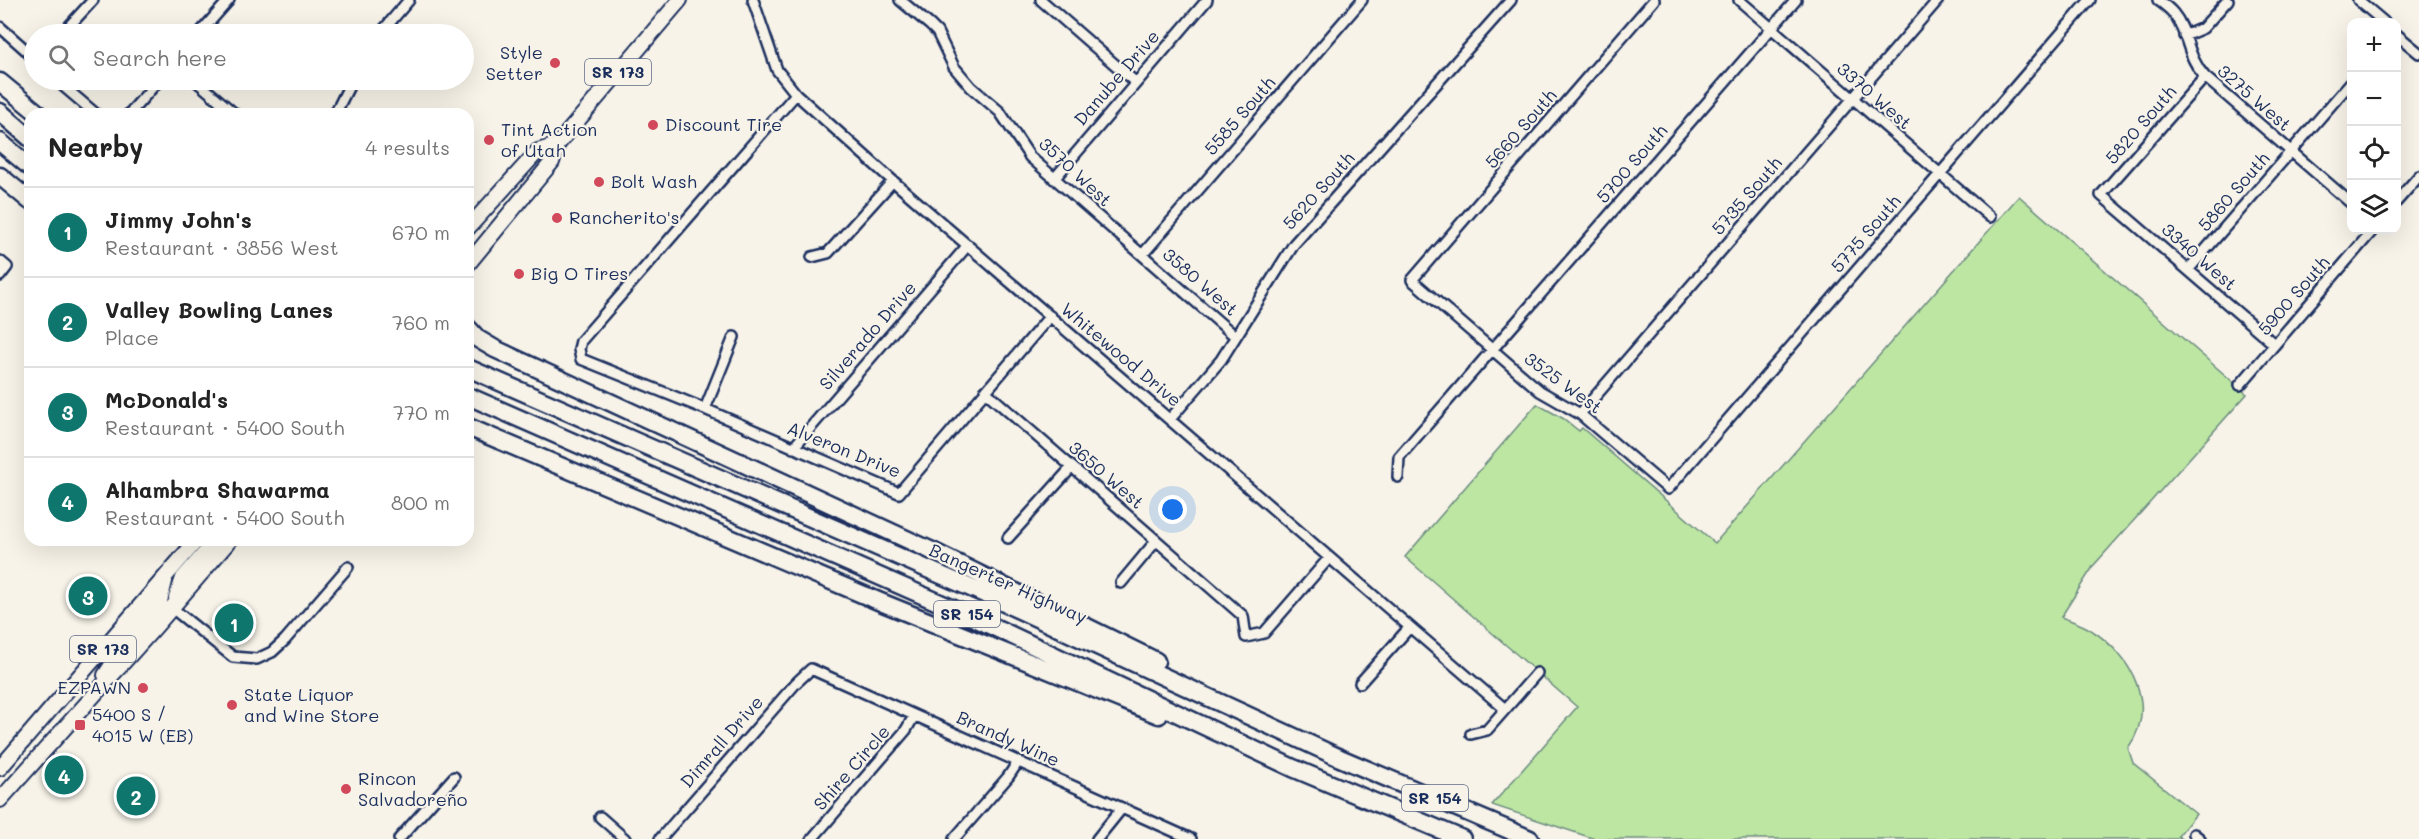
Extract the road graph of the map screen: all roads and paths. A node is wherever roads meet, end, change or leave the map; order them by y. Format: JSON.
{"nodes":[{"id":1,"x":93,"y":0,"type":"edge"},
{"id":2,"x":229,"y":0,"type":"edge"},
{"id":3,"x":409,"y":0,"type":"edge"},
{"id":4,"x":680,"y":0,"type":"edge"},
{"id":5,"x":753,"y":0,"type":"edge"},
{"id":6,"x":900,"y":0,"type":"edge"},
{"id":7,"x":1041,"y":0,"type":"edge"},
{"id":8,"x":1207,"y":0,"type":"edge"},
{"id":9,"x":1362,"y":0,"type":"edge"},
{"id":10,"x":1510,"y":0,"type":"edge"},
{"id":11,"x":1654,"y":0,"type":"edge"},
{"id":12,"x":1739,"y":0,"type":"edge"},
{"id":13,"x":1796,"y":0,"type":"edge"},
{"id":14,"x":1938,"y":0,"type":"edge"},
{"id":15,"x":2090,"y":0,"type":"edge"},
{"id":16,"x":2158,"y":0,"type":"edge"},
{"id":17,"x":2228,"y":0,"type":"edge"},
{"id":18,"x":2358,"y":0,"type":"edge"},
{"id":19,"x":2379,"y":18,"type":"edge"},
{"id":20,"x":71,"y":24,"type":"edge"},
{"id":21,"x":208,"y":24,"type":"edge"},
{"id":22,"x":389,"y":24,"type":"edge"},
{"id":23,"x":0,"y":27,"type":"edge"},
{"id":24,"x":1771,"y":29,"type":"junction"},
{"id":25,"x":2184,"y":36,"type":"junction"},
{"id":26,"x":2401,"y":37,"type":"edge"},
{"id":27,"x":24,"y":50,"type":"edge"},
{"id":28,"x":2419,"y":53,"type":"edge"},
{"id":29,"x":2205,"y":77,"type":"junction"},
{"id":30,"x":0,"y":82,"type":"edge"},
{"id":31,"x":1135,"y":82,"type":"junction"},
{"id":32,"x":2347,"y":87,"type":"edge"},
{"id":33,"x":68,"y":90,"type":"edge"},
{"id":34,"x":150,"y":90,"type":"edge"},
{"id":35,"x":207,"y":90,"type":"edge"},
{"id":36,"x":347,"y":90,"type":"edge"},
{"id":37,"x":796,"y":94,"type":"junction"},
{"id":38,"x":1852,"y":99,"type":"junction"},
{"id":39,"x":32,"y":108,"type":"edge"},
{"id":40,"x":89,"y":108,"type":"edge"},
{"id":41,"x":134,"y":108,"type":"edge"},
{"id":42,"x":228,"y":108,"type":"edge"},
{"id":43,"x":337,"y":108,"type":"edge"},
{"id":44,"x":0,"y":111,"type":"edge"},
{"id":45,"x":24,"y":133,"type":"edge"},
{"id":46,"x":0,"y":142,"type":"edge"},
{"id":47,"x":557,"y":144,"type":"junction"},
{"id":48,"x":2290,"y":152,"type":"junction"},
{"id":49,"x":24,"y":162,"type":"edge"},
{"id":50,"x":1939,"y":174,"type":"junction"},
{"id":51,"x":0,"y":176,"type":"edge"},
{"id":52,"x":2419,"y":176,"type":"edge"},
{"id":53,"x":1054,"y":179,"type":"junction"},
{"id":54,"x":893,"y":181,"type":"junction"},
{"id":55,"x":2102,"y":195,"type":"joint"},
{"id":56,"x":24,"y":196,"type":"edge"},
{"id":57,"x":2401,"y":197,"type":"edge"},
{"id":58,"x":2347,"y":200,"type":"edge"},
{"id":59,"x":1990,"y":217,"type":"dead end"},
{"id":60,"x":474,"y":221,"type":"edge"},
{"id":61,"x":2370,"y":234,"type":"edge"},
{"id":62,"x":968,"y":245,"type":"junction"},
{"id":63,"x":1143,"y":254,"type":"junction"},
{"id":64,"x":474,"y":257,"type":"edge"},
{"id":65,"x":812,"y":257,"type":"dead end"},
{"id":66,"x":4,"y":264,"type":"edge"},
{"id":67,"x":2188,"y":270,"type":"junction"},
{"id":68,"x":0,"y":276,"type":"edge"},
{"id":69,"x":1412,"y":280,"type":"joint"},
{"id":70,"x":1050,"y":316,"type":"junction"},
{"id":71,"x":474,"y":335,"type":"edge"},
{"id":72,"x":1235,"y":336,"type":"junction"},
{"id":73,"x":734,"y":338,"type":"dead end"},
{"id":74,"x":2274,"y":344,"type":"junction"},
{"id":75,"x":474,"y":345,"type":"edge"},
{"id":76,"x":495,"y":349,"type":"junction"},
{"id":77,"x":1492,"y":350,"type":"junction"},
{"id":78,"x":474,"y":371,"type":"edge"},
{"id":79,"x":2240,"y":385,"type":"dead end"},
{"id":80,"x":985,"y":391,"type":"junction"},
{"id":81,"x":474,"y":399,"type":"edge"},
{"id":82,"x":705,"y":409,"type":"junction"},
{"id":83,"x":1580,"y":414,"type":"junction"},
{"id":84,"x":1171,"y":418,"type":"junction"},
{"id":85,"x":474,"y":430,"type":"edge"},
{"id":86,"x":793,"y":448,"type":"junction"},
{"id":87,"x":1072,"y":467,"type":"junction"},
{"id":88,"x":1398,"y":477,"type":"dead end"},
{"id":89,"x":1668,"y":489,"type":"joint"},
{"id":90,"x":1008,"y":538,"type":"dead end"},
{"id":91,"x":1156,"y":541,"type":"junction"},
{"id":92,"x":192,"y":546,"type":"edge"},
{"id":93,"x":211,"y":546,"type":"edge"},
{"id":94,"x":225,"y":546,"type":"edge"},
{"id":95,"x":1329,"y":558,"type":"junction"},
{"id":96,"x":348,"y":567,"type":"dead end"},
{"id":97,"x":167,"y":575,"type":"junction"},
{"id":98,"x":1121,"y":582,"type":"dead end"},
{"id":99,"x":172,"y":608,"type":"junction"},
{"id":100,"x":1409,"y":628,"type":"junction"},
{"id":101,"x":811,"y":669,"type":"joint"},
{"id":102,"x":1537,"y":673,"type":"dead end"},
{"id":103,"x":1360,"y":683,"type":"dead end"},
{"id":104,"x":96,"y":693,"type":"junction"},
{"id":105,"x":1505,"y":709,"type":"junction"},
{"id":106,"x":914,"y":716,"type":"junction"},
{"id":107,"x":1471,"y":734,"type":"dead end"},
{"id":108,"x":1340,"y":758,"type":"junction"},
{"id":109,"x":1018,"y":762,"type":"junction"},
{"id":110,"x":0,"y":768,"type":"edge"},
{"id":111,"x":454,"y":777,"type":"dead end"},
{"id":112,"x":1329,"y":784,"type":"junction"},
{"id":113,"x":0,"y":800,"type":"edge"},
{"id":114,"x":1122,"y":808,"type":"junction"},
{"id":115,"x":600,"y":817,"type":"dead end"},
{"id":116,"x":399,"y":839,"type":"edge"},
{"id":117,"x":625,"y":839,"type":"edge"},
{"id":118,"x":660,"y":839,"type":"edge"},
{"id":119,"x":812,"y":839,"type":"edge"},
{"id":120,"x":954,"y":839,"type":"edge"},
{"id":121,"x":1097,"y":839,"type":"edge"},
{"id":122,"x":1191,"y":839,"type":"edge"},
{"id":123,"x":1462,"y":839,"type":"edge"},
{"id":124,"x":1530,"y":839,"type":"edge"}],
"edges":[{"from":1,"to":20,"type":"street"},
{"from":2,"to":21,"type":"street"},
{"from":3,"to":22,"type":"street"},
{"from":4,"to":47,"type":"main road","number":"SR 173"},
{"from":5,"to":37,"type":"street","name":"Whitewood Drive"},
{"from":6,"to":53,"type":"street","name":"3570 West"},
{"from":7,"to":31,"type":"street"},
{"from":8,"to":31,"type":"street","name":"Danube Drive"},
{"from":9,"to":63,"type":"street","name":"5585 South"},
{"from":10,"to":72,"type":"street","name":"5620 South"},
{"from":11,"to":69,"type":"street","name":"5660 South"},
{"from":12,"to":24,"type":"street","name":"3370 West"},
{"from":13,"to":24,"type":"street","name":"5700 South"},
{"from":14,"to":38,"type":"street","name":"5735 South"},
{"from":15,"to":50,"type":"street","name":"5775 South"},
{"from":16,"to":25,"type":"street","name":"3275 West"},
{"from":17,"to":25,"type":"street"},
{"from":18,"to":19,"type":"street"},
{"from":23,"to":27,"type":"street"},
{"from":24,"to":38,"type":"street","name":"3370 West"},
{"from":24,"to":77,"type":"street","name":"5700 South"},
{"from":25,"to":29,"type":"street","name":"3275 West"},
{"from":26,"to":28,"type":"street"},
{"from":29,"to":48,"type":"street","name":"3275 West"},
{"from":29,"to":55,"type":"street","name":"5820 South"},
{"from":30,"to":39,"type":"highway"},
{"from":31,"to":53,"type":"street","name":"Danube Drive"},
{"from":32,"to":48,"type":"street","name":"5860 South"},
{"from":33,"to":40,"type":"street"},
{"from":34,"to":41,"type":"street"},
{"from":35,"to":42,"type":"street"},
{"from":36,"to":43,"type":"street"},
{"from":37,"to":54,"type":"street","name":"Whitewood Drive"},
{"from":37,"to":82,"type":"street","name":"Alveron Drive"},
{"from":38,"to":50,"type":"street","name":"3370 West"},
{"from":38,"to":83,"type":"street","name":"5735 South"},
{"from":44,"to":45,"type":"highway"},
{"from":46,"to":49,"type":"highway"},
{"from":47,"to":60,"type":"main road","number":"SR 173"},
{"from":47,"to":64,"type":"main road","number":"SR 173"},
{"from":48,"to":58,"type":"street","name":"3275 West"},
{"from":48,"to":67,"type":"street","name":"5860 South"},
{"from":50,"to":59,"type":"street","name":"3370 West"},
{"from":50,"to":89,"type":"street","name":"5775 South"},
{"from":51,"to":56,"type":"highway"},
{"from":52,"to":57,"type":"street"},
{"from":53,"to":63,"type":"street","name":"3570 West"},
{"from":54,"to":62,"type":"street","name":"Whitewood Drive"},
{"from":54,"to":65,"type":"street"},
{"from":55,"to":67,"type":"street","name":"3340 West"},
{"from":61,"to":74,"type":"street","name":"5900 South"},
{"from":62,"to":70,"type":"street","name":"Whitewood Drive"},
{"from":62,"to":86,"type":"street","name":"Silverado Drive"},
{"from":63,"to":72,"type":"street","name":"3580 West"},
{"from":66,"to":68,"type":"street"},
{"from":67,"to":74,"type":"street","name":"3340 West"},
{"from":69,"to":77,"type":"street","name":"3525 West"},
{"from":70,"to":80,"type":"street","name":"Alveron Drive"},
{"from":70,"to":84,"type":"street","name":"Whitewood Drive"},
{"from":71,"to":76,"type":"highway"},
{"from":72,"to":84,"type":"street","name":"5620 South"},
{"from":73,"to":82,"type":"street"},
{"from":74,"to":79,"type":"street","name":"5900 South"},
{"from":75,"to":76,"type":"highway"},
{"from":76,"to":108,"type":"highway"},
{"from":77,"to":83,"type":"street","name":"3525 West"},
{"from":77,"to":88,"type":"street","name":"5700 South"},
{"from":78,"to":108,"type":"highway","name":"Bangerter Highway","number":"SR 154"},
{"from":80,"to":86,"type":"street","name":"Alveron Drive"},
{"from":80,"to":87,"type":"street","name":"3650 West"},
{"from":81,"to":112,"type":"highway","number":"SR 154"},
{"from":82,"to":86,"type":"street","name":"Alveron Drive"},
{"from":83,"to":89,"type":"street","name":"3525 West"},
{"from":84,"to":95,"type":"street","name":"Whitewood Drive"},
{"from":85,"to":112,"type":"highway"},
{"from":87,"to":90,"type":"street"},
{"from":87,"to":91,"type":"street","name":"3650 West"},
{"from":91,"to":95,"type":"street","name":"3650 West"},
{"from":91,"to":98,"type":"street"},
{"from":92,"to":97,"type":"main road","number":"SR 173"},
{"from":93,"to":99,"type":"main road"},
{"from":94,"to":99,"type":"main road","number":"SR 173"},
{"from":95,"to":100,"type":"street","name":"Whitewood Drive"},
{"from":96,"to":99,"type":"street"},
{"from":97,"to":104,"type":"main road"},
{"from":97,"to":110,"type":"main road","number":"SR 173"},
{"from":99,"to":104,"type":"main road","number":"SR 173"},
{"from":100,"to":103,"type":"street"},
{"from":100,"to":105,"type":"street","name":"Whitewood Drive"},
{"from":101,"to":106,"type":"street","name":"Brandy Wine"},
{"from":101,"to":118,"type":"street","name":"Dimrall Drive"},
{"from":102,"to":105,"type":"street"},
{"from":104,"to":113,"type":"main road","number":"SR 173"},
{"from":105,"to":107,"type":"street"},
{"from":106,"to":109,"type":"street","name":"Brandy Wine"},
{"from":106,"to":119,"type":"street","name":"Shire Circle"},
{"from":108,"to":124,"type":"highway","name":"Bangerter Highway","number":"SR 154"},
{"from":109,"to":114,"type":"street","name":"Brandy Wine"},
{"from":109,"to":120,"type":"street"},
{"from":111,"to":116,"type":"street"},
{"from":112,"to":123,"type":"highway","number":"SR 154"},
{"from":114,"to":121,"type":"street"},
{"from":114,"to":122,"type":"street","name":"Brandy Wine"},
{"from":115,"to":117,"type":"street"}]}
